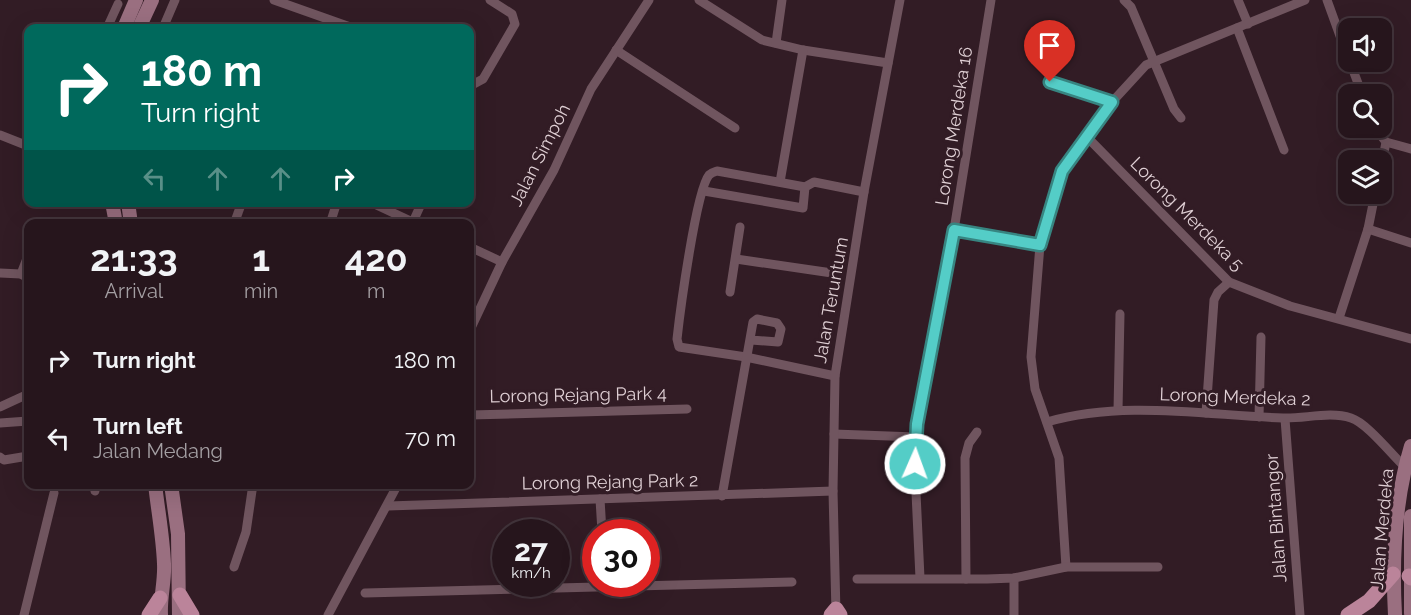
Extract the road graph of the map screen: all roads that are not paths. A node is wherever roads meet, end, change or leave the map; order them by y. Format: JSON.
{"nodes":[{"id":1,"x":136,"y":0,"type":"edge"},
{"id":2,"x":152,"y":0,"type":"edge"},
{"id":3,"x":176,"y":0,"type":"edge"},
{"id":4,"x":274,"y":0,"type":"edge"},
{"id":5,"x":490,"y":0,"type":"edge"},
{"id":6,"x":649,"y":0,"type":"edge"},
{"id":7,"x":699,"y":0,"type":"edge"},
{"id":8,"x":782,"y":0,"type":"edge"},
{"id":9,"x":900,"y":0,"type":"edge"},
{"id":10,"x":992,"y":0,"type":"edge"},
{"id":11,"x":1124,"y":0,"type":"edge"},
{"id":12,"x":1238,"y":0,"type":"edge"},
{"id":13,"x":1305,"y":0,"type":"edge"},
{"id":14,"x":1327,"y":0,"type":"edge"},
{"id":15,"x":118,"y":4,"type":"dead end"},
{"id":16,"x":109,"y":24,"type":"edge"},
{"id":17,"x":126,"y":24,"type":"edge"},
{"id":18,"x":140,"y":24,"type":"edge"},
{"id":19,"x":165,"y":24,"type":"edge"},
{"id":20,"x":342,"y":24,"type":"edge"},
{"id":21,"x":1248,"y":24,"type":"junction"},
{"id":22,"x":1237,"y":28,"type":"junction"},
{"id":23,"x":1338,"y":30,"type":"edge"},
{"id":24,"x":776,"y":43,"type":"junction"},
{"id":25,"x":616,"y":50,"type":"junction"},
{"id":26,"x":803,"y":50,"type":"junction"},
{"id":27,"x":1155,"y":59,"type":"junction"},
{"id":28,"x":888,"y":63,"type":"junction"},
{"id":29,"x":1050,"y":82,"type":"dead end"},
{"id":30,"x":474,"y":84,"type":"edge"},
{"id":31,"x":1112,"y":102,"type":"junction"},
{"id":32,"x":1181,"y":118,"type":"dead end"},
{"id":33,"x":735,"y":128,"type":"dead end"},
{"id":34,"x":0,"y":135,"type":"edge"},
{"id":35,"x":1087,"y":137,"type":"junction"},
{"id":36,"x":1383,"y":138,"type":"edge"},
{"id":37,"x":1386,"y":142,"type":"junction"},
{"id":38,"x":24,"y":144,"type":"edge"},
{"id":39,"x":1411,"y":149,"type":"edge"},
{"id":40,"x":1284,"y":150,"type":"dead end"},
{"id":41,"x":1384,"y":150,"type":"edge"},
{"id":42,"x":780,"y":182,"type":"junction"},
{"id":43,"x":805,"y":187,"type":"junction"},
{"id":44,"x":704,"y":191,"type":"junction"},
{"id":45,"x":864,"y":192,"type":"junction"},
{"id":46,"x":1373,"y":204,"type":"edge"},
{"id":47,"x":380,"y":207,"type":"edge"},
{"id":48,"x":406,"y":219,"type":"edge"},
{"id":49,"x":740,"y":227,"type":"dead end"},
{"id":50,"x":1368,"y":229,"type":"junction"},
{"id":51,"x":954,"y":230,"type":"junction"},
{"id":52,"x":1411,"y":243,"type":"edge"},
{"id":53,"x":1040,"y":245,"type":"junction"},
{"id":54,"x":474,"y":249,"type":"edge"},
{"id":55,"x":736,"y":259,"type":"junction"},
{"id":56,"x":502,"y":262,"type":"junction"},
{"id":57,"x":0,"y":273,"type":"edge"},
{"id":58,"x":832,"y":273,"type":"dead end"},
{"id":59,"x":24,"y":276,"type":"edge"},
{"id":60,"x":1229,"y":282,"type":"junction"},
{"id":61,"x":730,"y":292,"type":"dead end"},
{"id":62,"x":1120,"y":314,"type":"dead end"},
{"id":63,"x":1339,"y":318,"type":"junction"},
{"id":64,"x":474,"y":322,"type":"edge"},
{"id":65,"x":1261,"y":338,"type":"dead end"},
{"id":66,"x":1411,"y":339,"type":"edge"},
{"id":67,"x":751,"y":340,"type":"dead end"},
{"id":68,"x":746,"y":357,"type":"junction"},
{"id":69,"x":835,"y":376,"type":"junction"},
{"id":70,"x":24,"y":396,"type":"edge"},
{"id":71,"x":0,"y":406,"type":"edge"},
{"id":72,"x":687,"y":409,"type":"dead end"},
{"id":73,"x":1118,"y":410,"type":"junction"},
{"id":74,"x":1206,"y":413,"type":"junction"},
{"id":75,"x":474,"y":415,"type":"edge"},
{"id":76,"x":1259,"y":417,"type":"junction"},
{"id":77,"x":1285,"y":419,"type":"junction"},
{"id":78,"x":24,"y":421,"type":"edge"},
{"id":79,"x":1047,"y":422,"type":"junction"},
{"id":80,"x":0,"y":423,"type":"edge"},
{"id":81,"x":977,"y":432,"type":"dead end"},
{"id":82,"x":834,"y":434,"type":"junction"},
{"id":83,"x":916,"y":437,"type":"junction"},
{"id":84,"x":1411,"y":446,"type":"edge"},
{"id":85,"x":0,"y":457,"type":"edge"},
{"id":86,"x":24,"y":457,"type":"edge"},
{"id":87,"x":1405,"y":467,"type":"junction"},
{"id":88,"x":156,"y":489,"type":"edge"},
{"id":89,"x":172,"y":489,"type":"edge"},
{"id":90,"x":252,"y":489,"type":"edge"},
{"id":91,"x":396,"y":489,"type":"edge"},
{"id":92,"x":833,"y":492,"type":"junction"},
{"id":93,"x":54,"y":493,"type":"dead end"},
{"id":94,"x":722,"y":496,"type":"junction"},
{"id":95,"x":600,"y":499,"type":"junction"},
{"id":96,"x":388,"y":506,"type":"junction"},
{"id":97,"x":1411,"y":516,"type":"edge"},
{"id":98,"x":601,"y":519,"type":"edge"},
{"id":99,"x":234,"y":567,"type":"dead end"},
{"id":100,"x":1066,"y":567,"type":"junction"},
{"id":101,"x":1158,"y":567,"type":"dead end"},
{"id":102,"x":1393,"y":573,"type":"junction"},
{"id":103,"x":1410,"y":577,"type":"edge"},
{"id":104,"x":920,"y":578,"type":"junction"},
{"id":105,"x":1014,"y":578,"type":"junction"},
{"id":106,"x":857,"y":579,"type":"dead end"},
{"id":107,"x":966,"y":579,"type":"junction"},
{"id":108,"x":792,"y":582,"type":"dead end"},
{"id":109,"x":660,"y":583,"type":"edge"},
{"id":110,"x":582,"y":585,"type":"edge"},
{"id":111,"x":365,"y":593,"type":"dead end"},
{"id":112,"x":180,"y":596,"type":"junction"},
{"id":113,"x":160,"y":598,"type":"junction"},
{"id":114,"x":1411,"y":613,"type":"edge"},
{"id":115,"x":836,"y":614,"type":"edge"},
{"id":116,"x":24,"y":615,"type":"edge"},
{"id":117,"x":148,"y":615,"type":"edge"},
{"id":118,"x":161,"y":615,"type":"edge"},
{"id":119,"x":179,"y":615,"type":"edge"},
{"id":120,"x":192,"y":615,"type":"edge"},
{"id":121,"x":328,"y":615,"type":"edge"},
{"id":122,"x":1014,"y":615,"type":"edge"},
{"id":123,"x":1300,"y":615,"type":"edge"},
{"id":124,"x":1348,"y":615,"type":"edge"},
{"id":125,"x":1395,"y":615,"type":"edge"}],
"edges":[{"from":1,"to":17,"type":"main road"},
{"from":2,"to":18,"type":"main road"},
{"from":3,"to":19,"type":"street"},
{"from":4,"to":20,"type":"street"},
{"from":5,"to":30,"type":"street"},
{"from":6,"to":25,"type":"street","name":"Jalan Simpoh"},
{"from":7,"to":24,"type":"street"},
{"from":8,"to":24,"type":"street"},
{"from":9,"to":28,"type":"street","name":"Jalan Teruntum"},
{"from":10,"to":51,"type":"street","name":"Lorong Merdeka 16"},
{"from":11,"to":27,"type":"street"},
{"from":12,"to":21,"type":"street"},
{"from":13,"to":21,"type":"street"},
{"from":14,"to":23,"type":"street"},
{"from":15,"to":16,"type":"street"},
{"from":21,"to":22,"type":"street"},
{"from":22,"to":27,"type":"street"},
{"from":22,"to":40,"type":"street"},
{"from":24,"to":26,"type":"street"},
{"from":25,"to":33,"type":"street"},
{"from":25,"to":56,"type":"street","name":"Jalan Simpoh"},
{"from":26,"to":28,"type":"street"},
{"from":26,"to":42,"type":"street"},
{"from":27,"to":31,"type":"street"},
{"from":27,"to":32,"type":"street"},
{"from":28,"to":45,"type":"street","name":"Jalan Teruntum"},
{"from":29,"to":31,"type":"street"},
{"from":31,"to":35,"type":"street"},
{"from":34,"to":38,"type":"street"},
{"from":35,"to":53,"type":"street"},
{"from":35,"to":60,"type":"street","name":"Lorong Merdeka 5"},
{"from":36,"to":37,"type":"street"},
{"from":37,"to":39,"type":"street"},
{"from":37,"to":41,"type":"street"},
{"from":42,"to":43,"type":"street"},
{"from":42,"to":44,"type":"street"},
{"from":43,"to":44,"type":"street"},
{"from":43,"to":45,"type":"street"},
{"from":44,"to":68,"type":"street"},
{"from":45,"to":69,"type":"street","name":"Jalan Teruntum"},
{"from":46,"to":50,"type":"street"},
{"from":47,"to":48,"type":"street"},
{"from":49,"to":55,"type":"street"},
{"from":50,"to":52,"type":"street"},
{"from":50,"to":63,"type":"street"},
{"from":51,"to":53,"type":"street"},
{"from":51,"to":83,"type":"street","name":"Lorong Merdeka 16"},
{"from":53,"to":79,"type":"street"},
{"from":54,"to":56,"type":"street"},
{"from":55,"to":58,"type":"street"},
{"from":55,"to":61,"type":"street"},
{"from":56,"to":64,"type":"street","name":"Jalan Simpoh"},
{"from":57,"to":59,"type":"street"},
{"from":60,"to":63,"type":"street","name":"Lorong Merdeka 5"},
{"from":60,"to":74,"type":"street"},
{"from":62,"to":73,"type":"street"},
{"from":63,"to":66,"type":"street","name":"Lorong Merdeka 5"},
{"from":65,"to":76,"type":"street"},
{"from":67,"to":68,"type":"street"},
{"from":68,"to":69,"type":"street"},
{"from":68,"to":94,"type":"street"},
{"from":69,"to":82,"type":"street","name":"Jalan Teruntum"},
{"from":70,"to":71,"type":"street"},
{"from":72,"to":75,"type":"street","name":"Lorong Rejang Park 4"},
{"from":73,"to":74,"type":"street","name":"Lorong Merdeka 2"},
{"from":73,"to":79,"type":"street","name":"Lorong Merdeka 2"},
{"from":74,"to":76,"type":"street","name":"Lorong Merdeka 2"},
{"from":76,"to":77,"type":"street","name":"Lorong Merdeka 2"},
{"from":77,"to":87,"type":"street","name":"Lorong Merdeka 2"},
{"from":77,"to":123,"type":"street","name":"Jalan Bintangor"},
{"from":78,"to":80,"type":"street"},
{"from":79,"to":100,"type":"street"},
{"from":81,"to":107,"type":"street"},
{"from":82,"to":83,"type":"street"},
{"from":82,"to":92,"type":"street","name":"Jalan Teruntum"},
{"from":83,"to":104,"type":"street","name":"Lorong Merdeka 16"},
{"from":84,"to":87,"type":"main road","name":"Jalan Merdeka"},
{"from":85,"to":86,"type":"street"},
{"from":87,"to":102,"type":"main road","name":"Jalan Merdeka"},
{"from":88,"to":113,"type":"main road"},
{"from":89,"to":112,"type":"main road"},
{"from":90,"to":99,"type":"street"},
{"from":91,"to":96,"type":"street"},
{"from":92,"to":94,"type":"street","name":"Lorong Rejang Park 2"},
{"from":92,"to":115,"type":"street","name":"Jalan Teruntum"},
{"from":93,"to":116,"type":"street"},
{"from":94,"to":95,"type":"street","name":"Lorong Rejang Park 2"},
{"from":95,"to":96,"type":"street","name":"Lorong Rejang Park 2"},
{"from":95,"to":98,"type":"street"},
{"from":96,"to":121,"type":"street"},
{"from":97,"to":103,"type":"main road","name":"Jalan Merdeka"},
{"from":100,"to":101,"type":"street"},
{"from":100,"to":105,"type":"street"},
{"from":102,"to":124,"type":"main road"},
{"from":102,"to":125,"type":"main road","name":"Jalan Merdeka"},
{"from":103,"to":114,"type":"main road","name":"Jalan Merdeka"},
{"from":104,"to":106,"type":"street"},
{"from":104,"to":107,"type":"street"},
{"from":105,"to":107,"type":"street"},
{"from":105,"to":122,"type":"street"},
{"from":108,"to":109,"type":"street"},
{"from":110,"to":111,"type":"street"},
{"from":112,"to":119,"type":"main road"},
{"from":112,"to":120,"type":"main road"},
{"from":113,"to":117,"type":"main road"},
{"from":113,"to":118,"type":"main road"}]}
